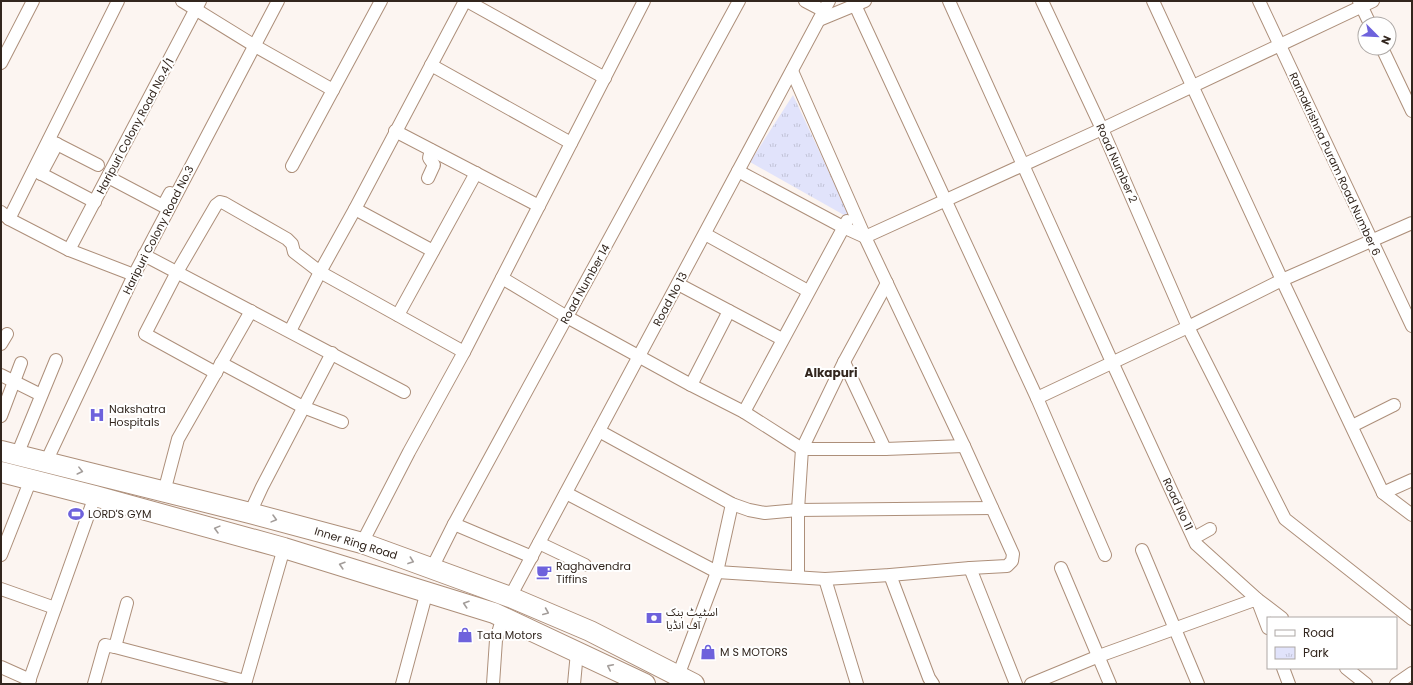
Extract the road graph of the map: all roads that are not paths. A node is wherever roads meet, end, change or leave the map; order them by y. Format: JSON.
{"nodes":[{"id":1,"x":33,"y":1,"type":"edge"},
{"id":2,"x":118,"y":1,"type":"edge"},
{"id":3,"x":182,"y":1,"type":"edge"},
{"id":4,"x":278,"y":1,"type":"edge"},
{"id":5,"x":381,"y":1,"type":"edge"},
{"id":6,"x":466,"y":1,"type":"edge"},
{"id":7,"x":644,"y":1,"type":"edge"},
{"id":8,"x":739,"y":1,"type":"edge"},
{"id":9,"x":805,"y":1,"type":"edge"},
{"id":10,"x":950,"y":1,"type":"edge"},
{"id":11,"x":1042,"y":1,"type":"edge"},
{"id":12,"x":1153,"y":1,"type":"edge"},
{"id":13,"x":1259,"y":1,"type":"edge"},
{"id":14,"x":1373,"y":1,"type":"edge"},
{"id":15,"x":860,"y":3,"type":"edge"},
{"id":16,"x":1360,"y":4,"type":"edge"},
{"id":17,"x":198,"y":6,"type":"edge"},
{"id":18,"x":824,"y":11,"type":"edge"},
{"id":19,"x":1366,"y":16,"type":"edge"},
{"id":20,"x":1280,"y":45,"type":"junction"},
{"id":21,"x":254,"y":46,"type":"junction"},
{"id":22,"x":1386,"y":56,"type":"edge"},
{"id":23,"x":1,"y":63,"type":"edge"},
{"id":24,"x":431,"y":65,"type":"junction"},
{"id":25,"x":792,"y":71,"type":"junction"},
{"id":26,"x":605,"y":78,"type":"junction"},
{"id":27,"x":1193,"y":86,"type":"junction"},
{"id":28,"x":333,"y":90,"type":"junction"},
{"id":29,"x":1412,"y":110,"type":"edge"},
{"id":30,"x":1102,"y":129,"type":"junction"},
{"id":31,"x":395,"y":131,"type":"junction"},
{"id":32,"x":53,"y":142,"type":"junction"},
{"id":33,"x":571,"y":143,"type":"junction"},
{"id":34,"x":431,"y":150,"type":"junction"},
{"id":35,"x":1024,"y":164,"type":"junction"},
{"id":36,"x":98,"y":165,"type":"dead end"},
{"id":37,"x":292,"y":166,"type":"dead end"},
{"id":38,"x":738,"y":171,"type":"junction"},
{"id":39,"x":38,"y":172,"type":"junction"},
{"id":40,"x":476,"y":173,"type":"junction"},
{"id":41,"x":108,"y":177,"type":"junction"},
{"id":42,"x":177,"y":178,"type":"dead end"},
{"id":43,"x":428,"y":178,"type":"dead end"},
{"id":44,"x":946,"y":199,"type":"junction"},
{"id":45,"x":95,"y":202,"type":"junction"},
{"id":46,"x":539,"y":206,"type":"junction"},
{"id":47,"x":166,"y":207,"type":"junction"},
{"id":48,"x":355,"y":209,"type":"junction"},
{"id":49,"x":853,"y":210,"type":"junction"},
{"id":50,"x":5,"y":216,"type":"edge"},
{"id":51,"x":1412,"y":223,"type":"edge"},
{"id":52,"x":843,"y":227,"type":"junction"},
{"id":53,"x":705,"y":234,"type":"junction"},
{"id":54,"x":865,"y":237,"type":"junction"},
{"id":55,"x":1372,"y":242,"type":"junction"},
{"id":56,"x":70,"y":250,"type":"junction"},
{"id":57,"x":433,"y":251,"type":"junction"},
{"id":58,"x":144,"y":255,"type":"junction"},
{"id":59,"x":177,"y":272,"type":"junction"},
{"id":60,"x":320,"y":272,"type":"junction"},
{"id":61,"x":134,"y":275,"type":"junction"},
{"id":62,"x":502,"y":278,"type":"junction"},
{"id":63,"x":1282,"y":280,"type":"junction"},
{"id":64,"x":887,"y":283,"type":"junction"},
{"id":65,"x":678,"y":284,"type":"junction"},
{"id":66,"x":808,"y":291,"type":"junction"},
{"id":67,"x":251,"y":311,"type":"junction"},
{"id":68,"x":729,"y":311,"type":"junction"},
{"id":69,"x":398,"y":315,"type":"junction"},
{"id":70,"x":567,"y":317,"type":"junction"},
{"id":71,"x":1412,"y":326,"type":"edge"},
{"id":72,"x":1188,"y":327,"type":"junction"},
{"id":73,"x":290,"y":331,"type":"junction"},
{"id":74,"x":782,"y":339,"type":"junction"},
{"id":75,"x":464,"y":352,"type":"junction"},
{"id":76,"x":332,"y":354,"type":"junction"},
{"id":77,"x":639,"y":356,"type":"junction"},
{"id":78,"x":56,"y":360,"type":"dead end"},
{"id":79,"x":844,"y":362,"type":"junction"},
{"id":80,"x":1112,"y":362,"type":"junction"},
{"id":81,"x":21,"y":363,"type":"dead end"},
{"id":82,"x":218,"y":368,"type":"junction"},
{"id":83,"x":1,"y":375,"type":"edge"},
{"id":84,"x":13,"y":382,"type":"junction"},
{"id":85,"x":691,"y":385,"type":"junction"},
{"id":86,"x":404,"y":392,"type":"dead end"},
{"id":87,"x":41,"y":395,"type":"junction"},
{"id":88,"x":1037,"y":398,"type":"junction"},
{"id":89,"x":1394,"y":406,"type":"dead end"},
{"id":90,"x":304,"y":407,"type":"junction"},
{"id":91,"x":744,"y":412,"type":"junction"},
{"id":92,"x":1,"y":416,"type":"edge"},
{"id":93,"x":342,"y":422,"type":"dead end"},
{"id":94,"x":1352,"y":426,"type":"junction"},
{"id":95,"x":599,"y":431,"type":"junction"},
{"id":96,"x":964,"y":446,"type":"junction"},
{"id":97,"x":802,"y":449,"type":"junction"},
{"id":98,"x":884,"y":449,"type":"junction"},
{"id":99,"x":9,"y":453,"type":"edge"},
{"id":100,"x":46,"y":462,"type":"junction"},
{"id":101,"x":1,"y":472,"type":"edge"},
{"id":102,"x":31,"y":479,"type":"junction"},
{"id":103,"x":1412,"y":480,"type":"edge"},
{"id":104,"x":164,"y":492,"type":"junction"},
{"id":105,"x":566,"y":493,"type":"junction"},
{"id":106,"x":1384,"y":493,"type":"junction"},
{"id":107,"x":95,"y":496,"type":"junction"},
{"id":108,"x":203,"y":501,"type":"junction"},
{"id":109,"x":732,"y":504,"type":"junction"},
{"id":110,"x":992,"y":508,"type":"junction"},
{"id":111,"x":798,"y":510,"type":"junction"},
{"id":112,"x":250,"y":513,"type":"junction"},
{"id":113,"x":1412,"y":515,"type":"edge"},
{"id":114,"x":180,"y":519,"type":"junction"},
{"id":115,"x":454,"y":524,"type":"junction"},
{"id":116,"x":1210,"y":529,"type":"dead end"},
{"id":117,"x":1194,"y":538,"type":"junction"},
{"id":118,"x":362,"y":543,"type":"junction"},
{"id":119,"x":539,"y":543,"type":"junction"},
{"id":120,"x":284,"y":548,"type":"junction"},
{"id":121,"x":1142,"y":550,"type":"dead end"},
{"id":122,"x":1,"y":555,"type":"edge"},
{"id":123,"x":1105,"y":555,"type":"dead end"},
{"id":124,"x":532,"y":557,"type":"junction"},
{"id":125,"x":585,"y":565,"type":"dead end"},
{"id":126,"x":432,"y":568,"type":"junction"},
{"id":127,"x":970,"y":568,"type":"junction"},
{"id":128,"x":1061,"y":568,"type":"dead end"},
{"id":129,"x":717,"y":572,"type":"junction"},
{"id":130,"x":890,"y":575,"type":"junction"},
{"id":131,"x":798,"y":577,"type":"junction"},
{"id":132,"x":825,"y":579,"type":"junction"},
{"id":133,"x":1,"y":590,"type":"edge"},
{"id":134,"x":427,"y":591,"type":"junction"},
{"id":135,"x":510,"y":597,"type":"junction"},
{"id":136,"x":1257,"y":599,"type":"junction"},
{"id":137,"x":127,"y":602,"type":"dead end"},
{"id":138,"x":55,"y":608,"type":"junction"},
{"id":139,"x":503,"y":616,"type":"junction"},
{"id":140,"x":1281,"y":617,"type":"edge"},
{"id":141,"x":1412,"y":619,"type":"edge"},
{"id":142,"x":1267,"y":625,"type":"edge"},
{"id":143,"x":1175,"y":628,"type":"junction"},
{"id":144,"x":115,"y":646,"type":"junction"},
{"id":145,"x":577,"y":652,"type":"junction"},
{"id":146,"x":1099,"y":656,"type":"junction"},
{"id":147,"x":1,"y":667,"type":"edge"},
{"id":148,"x":1283,"y":669,"type":"edge"},
{"id":149,"x":1347,"y":669,"type":"edge"},
{"id":150,"x":1412,"y":673,"type":"edge"},
{"id":151,"x":686,"y":680,"type":"edge"},
{"id":152,"x":29,"y":682,"type":"edge"},
{"id":153,"x":245,"y":683,"type":"edge"},
{"id":154,"x":94,"y":684,"type":"edge"},
{"id":155,"x":402,"y":684,"type":"edge"},
{"id":156,"x":493,"y":684,"type":"edge"},
{"id":157,"x":574,"y":684,"type":"edge"},
{"id":158,"x":645,"y":684,"type":"edge"},
{"id":159,"x":857,"y":684,"type":"edge"},
{"id":160,"x":933,"y":684,"type":"edge"},
{"id":161,"x":1016,"y":684,"type":"edge"},
{"id":162,"x":1031,"y":684,"type":"edge"},
{"id":163,"x":1110,"y":684,"type":"edge"},
{"id":164,"x":1198,"y":684,"type":"edge"},
{"id":165,"x":1289,"y":684,"type":"edge"},
{"id":166,"x":1366,"y":684,"type":"edge"},
{"id":167,"x":1396,"y":684,"type":"edge"}],
"edges":[{"from":1,"to":23,"type":"street"},
{"from":2,"to":32,"type":"street"},
{"from":3,"to":17,"type":"street"},
{"from":4,"to":21,"type":"street","name":"Haripuri Colony Road No.3"},
{"from":5,"to":28,"type":"street"},
{"from":6,"to":24,"type":"street"},
{"from":6,"to":26,"type":"street"},
{"from":7,"to":26,"type":"street"},
{"from":8,"to":70,"type":"street","name":"Road Number 14"},
{"from":9,"to":18,"type":"street"},
{"from":10,"to":35,"type":"street","name":"Road No 11"},
{"from":11,"to":30,"type":"street","name":"Road Number 2"},
{"from":12,"to":27,"type":"street"},
{"from":13,"to":20,"type":"street","name":"Ramakrishna Puram Road Number 6"},
{"from":14,"to":16,"type":"street"},
{"from":15,"to":18,"type":"street"},
{"from":15,"to":44,"type":"street"},
{"from":16,"to":19,"type":"street"},
{"from":16,"to":20,"type":"street"},
{"from":17,"to":21,"type":"street"},
{"from":17,"to":41,"type":"street","name":"Haripuri Colony Road No.4/1"},
{"from":18,"to":25,"type":"street","name":"Road No 13"},
{"from":20,"to":27,"type":"street"},
{"from":20,"to":55,"type":"street","name":"Ramakrishna Puram Road Number 6"},
{"from":21,"to":28,"type":"street"},
{"from":21,"to":47,"type":"street","name":"Haripuri Colony Road No.3"},
{"from":22,"to":29,"type":"street"},
{"from":24,"to":31,"type":"street"},
{"from":24,"to":33,"type":"street"},
{"from":25,"to":38,"type":"street","name":"Road No 13"},
{"from":25,"to":49,"type":"street"},
{"from":26,"to":33,"type":"street"},
{"from":27,"to":30,"type":"street"},
{"from":27,"to":63,"type":"street"},
{"from":28,"to":37,"type":"street"},
{"from":30,"to":35,"type":"street"},
{"from":30,"to":72,"type":"street","name":"Road Number 2"},
{"from":31,"to":34,"type":"street"},
{"from":31,"to":48,"type":"street"},
{"from":32,"to":36,"type":"street"},
{"from":32,"to":39,"type":"street"},
{"from":33,"to":46,"type":"street"},
{"from":34,"to":40,"type":"street"},
{"from":34,"to":43,"type":"street"},
{"from":35,"to":44,"type":"street"},
{"from":35,"to":80,"type":"street","name":"Road No 11"},
{"from":38,"to":52,"type":"street"},
{"from":38,"to":53,"type":"street","name":"Road No 13"},
{"from":39,"to":45,"type":"street"},
{"from":39,"to":50,"type":"street"},
{"from":40,"to":46,"type":"street"},
{"from":40,"to":57,"type":"street"},
{"from":41,"to":45,"type":"street","name":"Haripuri Colony Road No.4/1"},
{"from":41,"to":47,"type":"street"},
{"from":42,"to":47,"type":"street"},
{"from":44,"to":54,"type":"street"},
{"from":44,"to":88,"type":"street"},
{"from":45,"to":56,"type":"street","name":"Haripuri Colony Road No.4/1"},
{"from":46,"to":62,"type":"street"},
{"from":47,"to":58,"type":"street","name":"Haripuri Colony Road No.3"},
{"from":48,"to":57,"type":"street"},
{"from":48,"to":60,"type":"street"},
{"from":49,"to":52,"type":"street"},
{"from":49,"to":54,"type":"street"},
{"from":50,"to":56,"type":"street"},
{"from":51,"to":55,"type":"street"},
{"from":52,"to":54,"type":"street"},
{"from":52,"to":66,"type":"street"},
{"from":53,"to":65,"type":"street","name":"Road No 13"},
{"from":53,"to":66,"type":"street"},
{"from":54,"to":64,"type":"street"},
{"from":55,"to":63,"type":"street"},
{"from":55,"to":71,"type":"street","name":"Ramakrishna Puram Road Number 6"},
{"from":56,"to":61,"type":"street"},
{"from":57,"to":69,"type":"street"},
{"from":58,"to":59,"type":"street"},
{"from":58,"to":61,"type":"street","name":"Haripuri Colony Road No.3"},
{"from":59,"to":60,"type":"street"},
{"from":59,"to":67,"type":"street"},
{"from":59,"to":82,"type":"street"},
{"from":60,"to":69,"type":"street"},
{"from":60,"to":73,"type":"street"},
{"from":61,"to":100,"type":"street","name":"Haripuri Colony Road No.3"},
{"from":62,"to":70,"type":"street"},
{"from":62,"to":75,"type":"street"},
{"from":63,"to":72,"type":"street"},
{"from":63,"to":94,"type":"street"},
{"from":64,"to":79,"type":"street"},
{"from":64,"to":96,"type":"street"},
{"from":65,"to":68,"type":"street"},
{"from":65,"to":77,"type":"street","name":"Road No 13"},
{"from":66,"to":74,"type":"street"},
{"from":67,"to":73,"type":"street"},
{"from":67,"to":82,"type":"street"},
{"from":68,"to":74,"type":"street"},
{"from":68,"to":85,"type":"street"},
{"from":69,"to":75,"type":"street"},
{"from":70,"to":77,"type":"street"},
{"from":70,"to":115,"type":"street","name":"Road Number 14"},
{"from":72,"to":80,"type":"street"},
{"from":72,"to":141,"type":"street","name":"Road Number 2"},
{"from":73,"to":76,"type":"street"},
{"from":74,"to":91,"type":"street"},
{"from":75,"to":118,"type":"street"},
{"from":76,"to":86,"type":"street"},
{"from":76,"to":90,"type":"street"},
{"from":77,"to":85,"type":"street"},
{"from":77,"to":95,"type":"street","name":"Road No 13"},
{"from":78,"to":87,"type":"street"},
{"from":79,"to":97,"type":"street"},
{"from":79,"to":98,"type":"street"},
{"from":80,"to":88,"type":"street"},
{"from":80,"to":117,"type":"street","name":"Road No 11"},
{"from":81,"to":84,"type":"street"},
{"from":82,"to":90,"type":"street"},
{"from":82,"to":104,"type":"street"},
{"from":83,"to":84,"type":"street"},
{"from":84,"to":87,"type":"street"},
{"from":84,"to":92,"type":"street"},
{"from":85,"to":91,"type":"street"},
{"from":87,"to":99,"type":"street"},
{"from":88,"to":123,"type":"street"},
{"from":89,"to":94,"type":"street"},
{"from":90,"to":93,"type":"street"},
{"from":90,"to":112,"type":"street"},
{"from":91,"to":97,"type":"street"},
{"from":94,"to":106,"type":"street"},
{"from":95,"to":105,"type":"street","name":"Road No 13"},
{"from":95,"to":109,"type":"street"},
{"from":96,"to":98,"type":"street"},
{"from":96,"to":110,"type":"street"},
{"from":97,"to":98,"type":"street"},
{"from":97,"to":111,"type":"street"},
{"from":99,"to":100,"type":"highway","name":"Inner Ring Road"},
{"from":100,"to":104,"type":"highway","name":"Inner Ring Road","one_way":true},
{"from":101,"to":102,"type":"highway"},
{"from":102,"to":107,"type":"highway"},
{"from":102,"to":122,"type":"street"},
{"from":103,"to":106,"type":"street"},
{"from":104,"to":108,"type":"highway","name":"Inner Ring Road"},
{"from":105,"to":119,"type":"street","name":"Road No 13"},
{"from":105,"to":129,"type":"street"},
{"from":106,"to":113,"type":"street"},
{"from":107,"to":114,"type":"highway"},
{"from":107,"to":138,"type":"street"},
{"from":108,"to":112,"type":"highway","name":"Inner Ring Road"},
{"from":108,"to":114,"type":"highway"},
{"from":109,"to":111,"type":"street"},
{"from":109,"to":129,"type":"street"},
{"from":110,"to":111,"type":"street"},
{"from":110,"to":127,"type":"street"},
{"from":111,"to":131,"type":"street"},
{"from":112,"to":118,"type":"highway","name":"Inner Ring Road","one_way":true},
{"from":120,"to":114,"type":"highway","one_way":true},
{"from":115,"to":124,"type":"street"},
{"from":115,"to":126,"type":"street","name":"Road Number 14"},
{"from":116,"to":117,"type":"street"},
{"from":117,"to":136,"type":"street","name":"Road No 11"},
{"from":118,"to":126,"type":"highway","name":"Inner Ring Road","one_way":true},
{"from":119,"to":124,"type":"street","name":"Road No 13"},
{"from":119,"to":125,"type":"street"},
{"from":134,"to":120,"type":"highway","one_way":true},
{"from":120,"to":153,"type":"street"},
{"from":121,"to":143,"type":"street"},
{"from":124,"to":135,"type":"street","name":"Road No 13"},
{"from":126,"to":135,"type":"highway","name":"Inner Ring Road"},
{"from":127,"to":130,"type":"street"},
{"from":127,"to":161,"type":"street"},
{"from":128,"to":146,"type":"street"},
{"from":129,"to":131,"type":"street"},
{"from":129,"to":151,"type":"street"},
{"from":130,"to":132,"type":"street"},
{"from":130,"to":160,"type":"street"},
{"from":131,"to":132,"type":"street"},
{"from":132,"to":159,"type":"street"},
{"from":133,"to":138,"type":"street"},
{"from":139,"to":134,"type":"highway","one_way":true},
{"from":134,"to":155,"type":"street"},
{"from":135,"to":151,"type":"highway","name":"Inner Ring Road","one_way":true},
{"from":136,"to":140,"type":"street","name":"Road No 11"},
{"from":136,"to":142,"type":"street"},
{"from":136,"to":143,"type":"street"},
{"from":137,"to":144,"type":"street"},
{"from":138,"to":152,"type":"street"},
{"from":139,"to":145,"type":"highway"},
{"from":139,"to":156,"type":"street"},
{"from":143,"to":146,"type":"street"},
{"from":143,"to":164,"type":"street"},
{"from":144,"to":153,"type":"street"},
{"from":144,"to":154,"type":"street"},
{"from":145,"to":157,"type":"street"},
{"from":158,"to":145,"type":"highway","one_way":true},
{"from":146,"to":162,"type":"street"},
{"from":146,"to":163,"type":"street"},
{"from":147,"to":152,"type":"street"},
{"from":148,"to":165,"type":"street"},
{"from":149,"to":166,"type":"street"},
{"from":150,"to":167,"type":"street"}]}
